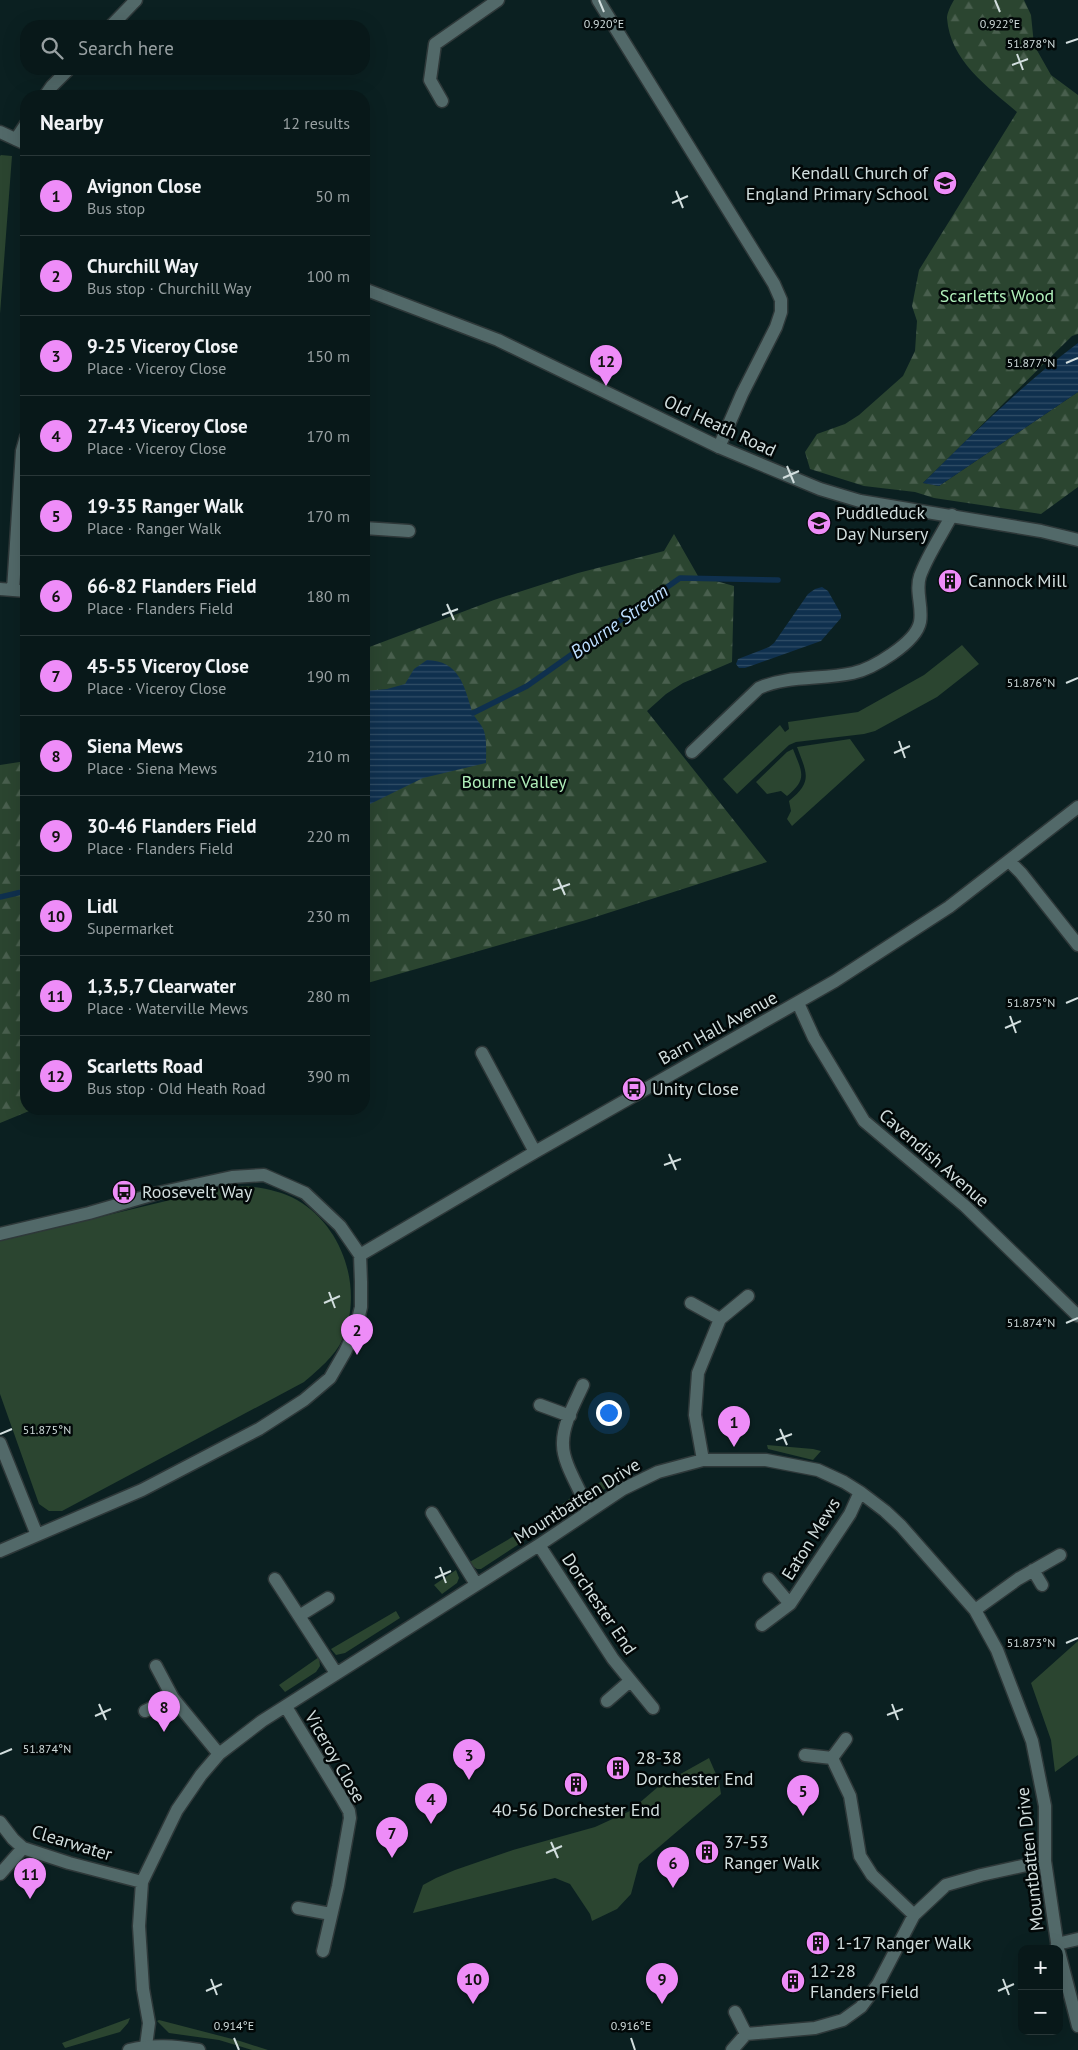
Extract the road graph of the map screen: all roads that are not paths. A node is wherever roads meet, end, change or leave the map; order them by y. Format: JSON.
{"nodes":[{"id":1,"x":136,"y":0,"type":"edge"},
{"id":2,"x":498,"y":0,"type":"edge"},
{"id":3,"x":598,"y":0,"type":"edge"},
{"id":4,"x":117,"y":20,"type":"edge"},
{"id":5,"x":63,"y":75,"type":"edge"},
{"id":6,"x":49,"y":90,"type":"edge"},
{"id":7,"x":442,"y":101,"type":"dead end"},
{"id":8,"x":0,"y":132,"type":"edge"},
{"id":9,"x":20,"y":142,"type":"edge"},
{"id":10,"x":370,"y":291,"type":"edge"},
{"id":11,"x":718,"y":447,"type":"junction"},
{"id":12,"x":20,"y":467,"type":"edge"},
{"id":13,"x":952,"y":515,"type":"junction"},
{"id":14,"x":370,"y":528,"type":"edge"},
{"id":15,"x":409,"y":531,"type":"dead end"},
{"id":16,"x":1078,"y":540,"type":"edge"},
{"id":17,"x":6,"y":589,"type":"edge"},
{"id":18,"x":20,"y":590,"type":"edge"},
{"id":19,"x":692,"y":752,"type":"dead end"},
{"id":20,"x":1078,"y":807,"type":"edge"},
{"id":21,"x":1009,"y":861,"type":"junction"},
{"id":22,"x":1078,"y":945,"type":"edge"},
{"id":23,"x":798,"y":1004,"type":"junction"},
{"id":24,"x":482,"y":1052,"type":"dead end"},
{"id":25,"x":535,"y":1152,"type":"junction"},
{"id":26,"x":0,"y":1234,"type":"edge"},
{"id":27,"x":360,"y":1255,"type":"junction"},
{"id":28,"x":748,"y":1296,"type":"dead end"},
{"id":29,"x":691,"y":1303,"type":"dead end"},
{"id":30,"x":1078,"y":1316,"type":"edge"},
{"id":31,"x":720,"y":1319,"type":"junction"},
{"id":32,"x":582,"y":1385,"type":"dead end"},
{"id":33,"x":540,"y":1405,"type":"dead end"},
{"id":34,"x":570,"y":1416,"type":"junction"},
{"id":35,"x":0,"y":1443,"type":"edge"},
{"id":36,"x":703,"y":1460,"type":"junction"},
{"id":37,"x":860,"y":1492,"type":"junction"},
{"id":38,"x":588,"y":1511,"type":"junction"},
{"id":39,"x":432,"y":1513,"type":"dead end"},
{"id":40,"x":37,"y":1535,"type":"junction"},
{"id":41,"x":539,"y":1545,"type":"junction"},
{"id":42,"x":0,"y":1551,"type":"edge"},
{"id":43,"x":1060,"y":1555,"type":"dead end"},
{"id":44,"x":1033,"y":1570,"type":"junction"},
{"id":45,"x":275,"y":1579,"type":"dead end"},
{"id":46,"x":769,"y":1579,"type":"dead end"},
{"id":47,"x":476,"y":1584,"type":"junction"},
{"id":48,"x":1042,"y":1585,"type":"dead end"},
{"id":49,"x":328,"y":1598,"type":"dead end"},
{"id":50,"x":790,"y":1604,"type":"junction"},
{"id":51,"x":975,"y":1610,"type":"junction"},
{"id":52,"x":299,"y":1616,"type":"junction"},
{"id":53,"x":762,"y":1625,"type":"dead end"},
{"id":54,"x":156,"y":1666,"type":"dead end"},
{"id":55,"x":336,"y":1673,"type":"junction"},
{"id":56,"x":630,"y":1681,"type":"junction"},
{"id":57,"x":173,"y":1698,"type":"junction"},
{"id":58,"x":607,"y":1701,"type":"dead end"},
{"id":59,"x":286,"y":1707,"type":"junction"},
{"id":60,"x":653,"y":1708,"type":"dead end"},
{"id":61,"x":145,"y":1711,"type":"dead end"},
{"id":62,"x":846,"y":1739,"type":"dead end"},
{"id":63,"x":219,"y":1754,"type":"junction"},
{"id":64,"x":805,"y":1755,"type":"dead end"},
{"id":65,"x":832,"y":1758,"type":"junction"},
{"id":66,"x":0,"y":1822,"type":"edge"},
{"id":67,"x":23,"y":1848,"type":"junction"},
{"id":68,"x":1045,"y":1861,"type":"junction"},
{"id":69,"x":0,"y":1874,"type":"edge"},
{"id":70,"x":142,"y":1882,"type":"junction"},
{"id":71,"x":298,"y":1908,"type":"dead end"},
{"id":72,"x":331,"y":1914,"type":"junction"},
{"id":73,"x":914,"y":1914,"type":"junction"},
{"id":74,"x":1078,"y":1939,"type":"edge"},
{"id":75,"x":1058,"y":1945,"type":"edge"},
{"id":76,"x":1063,"y":1946,"type":"edge"},
{"id":77,"x":323,"y":1951,"type":"dead end"},
{"id":78,"x":1063,"y":1968,"type":"edge"},
{"id":79,"x":735,"y":2012,"type":"dead end"},
{"id":80,"x":1078,"y":2026,"type":"edge"},
{"id":81,"x":746,"y":2034,"type":"junction"},
{"id":82,"x":146,"y":2046,"type":"junction"},
{"id":83,"x":129,"y":2050,"type":"edge"},
{"id":84,"x":199,"y":2050,"type":"edge"},
{"id":85,"x":732,"y":2050,"type":"edge"}],
"edges":[{"from":1,"to":4,"type":"street"},
{"from":2,"to":7,"type":"street"},
{"from":3,"to":11,"type":"street"},
{"from":5,"to":6,"type":"street"},
{"from":8,"to":9,"type":"street"},
{"from":10,"to":11,"type":"street","name":"Old Heath Road"},
{"from":11,"to":13,"type":"street","name":"Old Heath Road"},
{"from":12,"to":17,"type":"street"},
{"from":13,"to":16,"type":"street","name":"Old Heath Road"},
{"from":13,"to":19,"type":"street"},
{"from":14,"to":15,"type":"street"},
{"from":17,"to":18,"type":"street"},
{"from":20,"to":21,"type":"street","name":"Barn Hall Avenue"},
{"from":21,"to":22,"type":"street"},
{"from":21,"to":23,"type":"street","name":"Barn Hall Avenue"},
{"from":23,"to":25,"type":"street","name":"Barn Hall Avenue"},
{"from":23,"to":30,"type":"street","name":"Cavendish Avenue"},
{"from":24,"to":25,"type":"street"},
{"from":25,"to":27,"type":"street","name":"Barn Hall Avenue"},
{"from":26,"to":27,"type":"street"},
{"from":27,"to":40,"type":"street"},
{"from":28,"to":31,"type":"street"},
{"from":29,"to":31,"type":"street"},
{"from":31,"to":36,"type":"street"},
{"from":32,"to":34,"type":"street"},
{"from":33,"to":34,"type":"street"},
{"from":34,"to":38,"type":"street"},
{"from":35,"to":40,"type":"street"},
{"from":36,"to":37,"type":"street","name":"Mountbatten Drive"},
{"from":36,"to":38,"type":"street","name":"Mountbatten Drive"},
{"from":37,"to":50,"type":"street","name":"Eaton Mews"},
{"from":37,"to":51,"type":"street","name":"Mountbatten Drive"},
{"from":38,"to":41,"type":"street","name":"Mountbatten Drive"},
{"from":39,"to":47,"type":"street"},
{"from":40,"to":42,"type":"street"},
{"from":41,"to":47,"type":"street","name":"Mountbatten Drive"},
{"from":41,"to":56,"type":"street","name":"Dorchester End"},
{"from":43,"to":44,"type":"street"},
{"from":44,"to":48,"type":"street"},
{"from":44,"to":51,"type":"street"},
{"from":45,"to":52,"type":"street"},
{"from":46,"to":50,"type":"street","name":"Eaton Mews"},
{"from":47,"to":55,"type":"street","name":"Mountbatten Drive"},
{"from":49,"to":52,"type":"street"},
{"from":50,"to":53,"type":"street","name":"Eaton Mews"},
{"from":51,"to":68,"type":"street","name":"Mountbatten Drive"},
{"from":52,"to":55,"type":"street"},
{"from":54,"to":57,"type":"street"},
{"from":55,"to":59,"type":"street","name":"Mountbatten Drive"},
{"from":56,"to":58,"type":"street","name":"Dorchester End"},
{"from":56,"to":60,"type":"street","name":"Dorchester End"},
{"from":57,"to":61,"type":"street"},
{"from":57,"to":63,"type":"street"},
{"from":59,"to":63,"type":"street","name":"Mountbatten Drive"},
{"from":59,"to":72,"type":"street","name":"Viceroy Close"},
{"from":62,"to":65,"type":"street"},
{"from":63,"to":70,"type":"street","name":"Mountbatten Drive"},
{"from":64,"to":65,"type":"street"},
{"from":65,"to":73,"type":"street"},
{"from":66,"to":67,"type":"street","name":"Clearwater"},
{"from":67,"to":69,"type":"street"},
{"from":67,"to":70,"type":"street","name":"Clearwater"},
{"from":68,"to":73,"type":"street"},
{"from":68,"to":75,"type":"street","name":"Mountbatten Drive"},
{"from":70,"to":82,"type":"street","name":"Mountbatten Drive"},
{"from":71,"to":72,"type":"street"},
{"from":72,"to":77,"type":"street","name":"Viceroy Close"},
{"from":73,"to":81,"type":"street"},
{"from":74,"to":76,"type":"street"},
{"from":78,"to":80,"type":"street","name":"Mountbatten Drive"},
{"from":79,"to":81,"type":"street"},
{"from":81,"to":85,"type":"street"},
{"from":82,"to":83,"type":"street"},
{"from":82,"to":84,"type":"street"}]}
